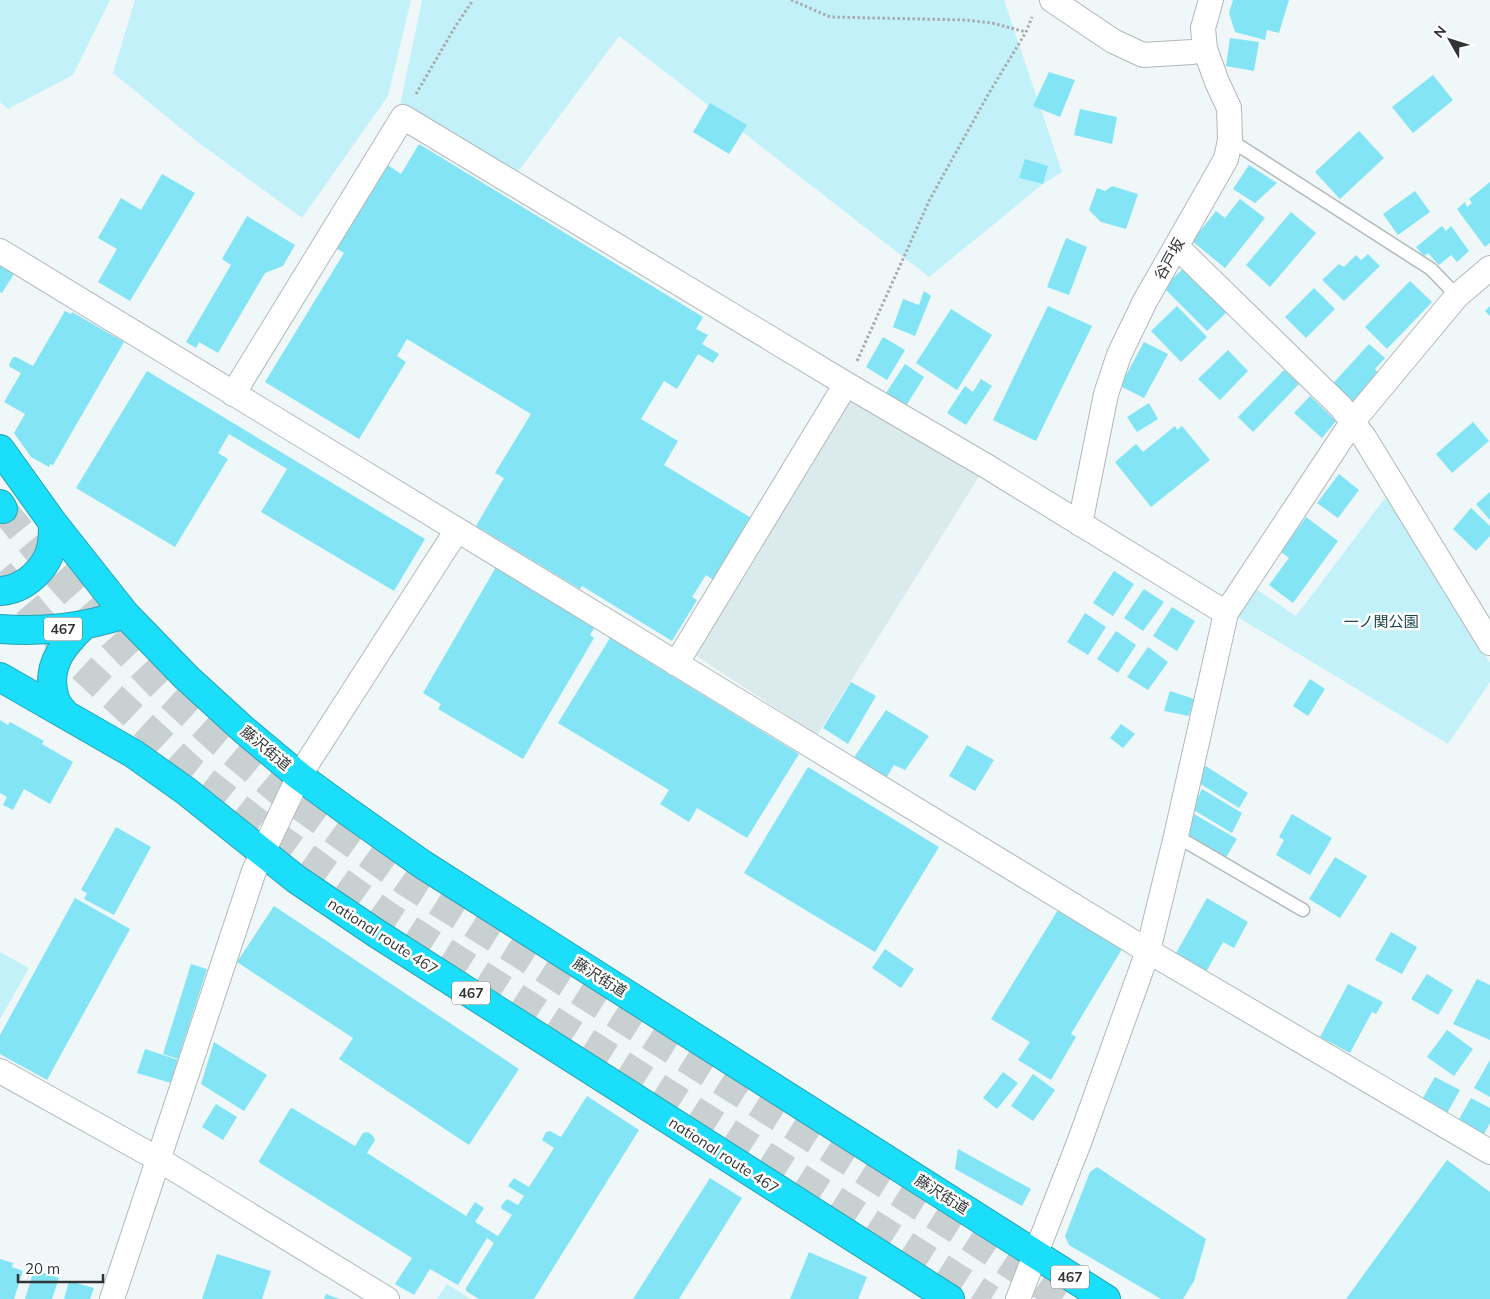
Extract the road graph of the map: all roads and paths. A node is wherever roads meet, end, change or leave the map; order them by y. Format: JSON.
{"nodes":[{"id":1,"x":473,"y":0,"type":"edge"},
{"id":2,"x":790,"y":0,"type":"edge"},
{"id":3,"x":1052,"y":0,"type":"edge"},
{"id":4,"x":1211,"y":0,"type":"edge"},
{"id":5,"x":1032,"y":16,"type":"dead end"},
{"id":6,"x":1026,"y":32,"type":"junction"},
{"id":7,"x":1205,"y":49,"type":"junction"},
{"id":8,"x":404,"y":117,"type":"junction"},
{"id":9,"x":1230,"y":140,"type":"junction"},
{"id":10,"x":1176,"y":246,"type":"junction"},
{"id":11,"x":0,"y":251,"type":"edge"},
{"id":12,"x":1490,"y":268,"type":"edge"},
{"id":13,"x":1457,"y":296,"type":"junction"},
{"id":14,"x":846,"y":384,"type":"junction"},
{"id":15,"x":233,"y":394,"type":"junction"},
{"id":16,"x":1353,"y":421,"type":"junction"},
{"id":17,"x":0,"y":449,"type":"edge"},
{"id":18,"x":53,"y":523,"type":"junction"},
{"id":19,"x":1080,"y":524,"type":"junction"},
{"id":20,"x":456,"y":530,"type":"junction"},
{"id":21,"x":0,"y":591,"type":"edge"},
{"id":22,"x":1226,"y":613,"type":"junction"},
{"id":23,"x":125,"y":614,"type":"junction"},
{"id":24,"x":83,"y":626,"type":"junction"},
{"id":25,"x":0,"y":629,"type":"edge"},
{"id":26,"x":1490,"y":643,"type":"edge"},
{"id":27,"x":676,"y":664,"type":"junction"},
{"id":28,"x":0,"y":677,"type":"edge"},
{"id":29,"x":65,"y":714,"type":"junction"},
{"id":30,"x":299,"y":776,"type":"junction"},
{"id":31,"x":1176,"y":836,"type":"junction"},
{"id":32,"x":263,"y":854,"type":"junction"},
{"id":33,"x":1303,"y":910,"type":"dead end"},
{"id":34,"x":1148,"y":952,"type":"junction"},
{"id":35,"x":0,"y":1071,"type":"edge"},
{"id":36,"x":1490,"y":1152,"type":"edge"},
{"id":37,"x":158,"y":1158,"type":"junction"},
{"id":38,"x":1035,"y":1254,"type":"junction"},
{"id":39,"x":376,"y":1296,"type":"edge"},
{"id":40,"x":112,"y":1299,"type":"edge"},
{"id":41,"x":950,"y":1299,"type":"edge"},
{"id":42,"x":1018,"y":1299,"type":"edge"},
{"id":43,"x":1106,"y":1299,"type":"edge"}],
"edges":[{"from":1,"to":8,"type":"path"},
{"from":2,"to":6,"type":"path"},
{"from":3,"to":7,"type":"street"},
{"from":4,"to":7,"type":"street","name":"谷戸坂"},
{"from":5,"to":6,"type":"path"},
{"from":6,"to":14,"type":"path"},
{"from":7,"to":9,"type":"street","name":"谷戸坂"},
{"from":8,"to":14,"type":"street"},
{"from":8,"to":15,"type":"street"},
{"from":9,"to":10,"type":"street","name":"谷戸坂"},
{"from":9,"to":13,"type":"lane"},
{"from":10,"to":16,"type":"street"},
{"from":10,"to":19,"type":"street","name":"谷戸坂"},
{"from":11,"to":15,"type":"street"},
{"from":12,"to":13,"type":"street"},
{"from":13,"to":16,"type":"street"},
{"from":14,"to":19,"type":"street"},
{"from":14,"to":27,"type":"street"},
{"from":15,"to":20,"type":"street"},
{"from":16,"to":22,"type":"street"},
{"from":16,"to":26,"type":"street"},
{"from":17,"to":18,"type":"highway","name":"藤沢街道"},
{"from":18,"to":21,"type":"highway"},
{"from":18,"to":23,"type":"highway","name":"藤沢街道"},
{"from":19,"to":22,"type":"street"},
{"from":20,"to":27,"type":"street"},
{"from":20,"to":30,"type":"street"},
{"from":22,"to":31,"type":"street"},
{"from":23,"to":24,"type":"highway","number":"467"},
{"from":23,"to":30,"type":"highway","name":"藤沢街道","number":"467"},
{"from":24,"to":25,"type":"highway","number":"467"},
{"from":24,"to":29,"type":"highway"},
{"from":27,"to":34,"type":"street"},
{"from":28,"to":29,"type":"highway","name":"national route 467","number":"467"},
{"from":29,"to":32,"type":"highway","name":"national route 467","number":"467"},
{"from":30,"to":32,"type":"street"},
{"from":30,"to":38,"type":"highway","name":"藤沢街道","number":"467"},
{"from":31,"to":33,"type":"lane"},
{"from":31,"to":34,"type":"street"},
{"from":32,"to":37,"type":"street"},
{"from":32,"to":41,"type":"highway","name":"national route 467","number":"467"},
{"from":34,"to":36,"type":"street"},
{"from":34,"to":38,"type":"street"},
{"from":35,"to":37,"type":"street"},
{"from":37,"to":39,"type":"street"},
{"from":37,"to":40,"type":"street"},
{"from":38,"to":42,"type":"street"},
{"from":38,"to":43,"type":"highway","name":"藤沢街道","number":"467"}]}
